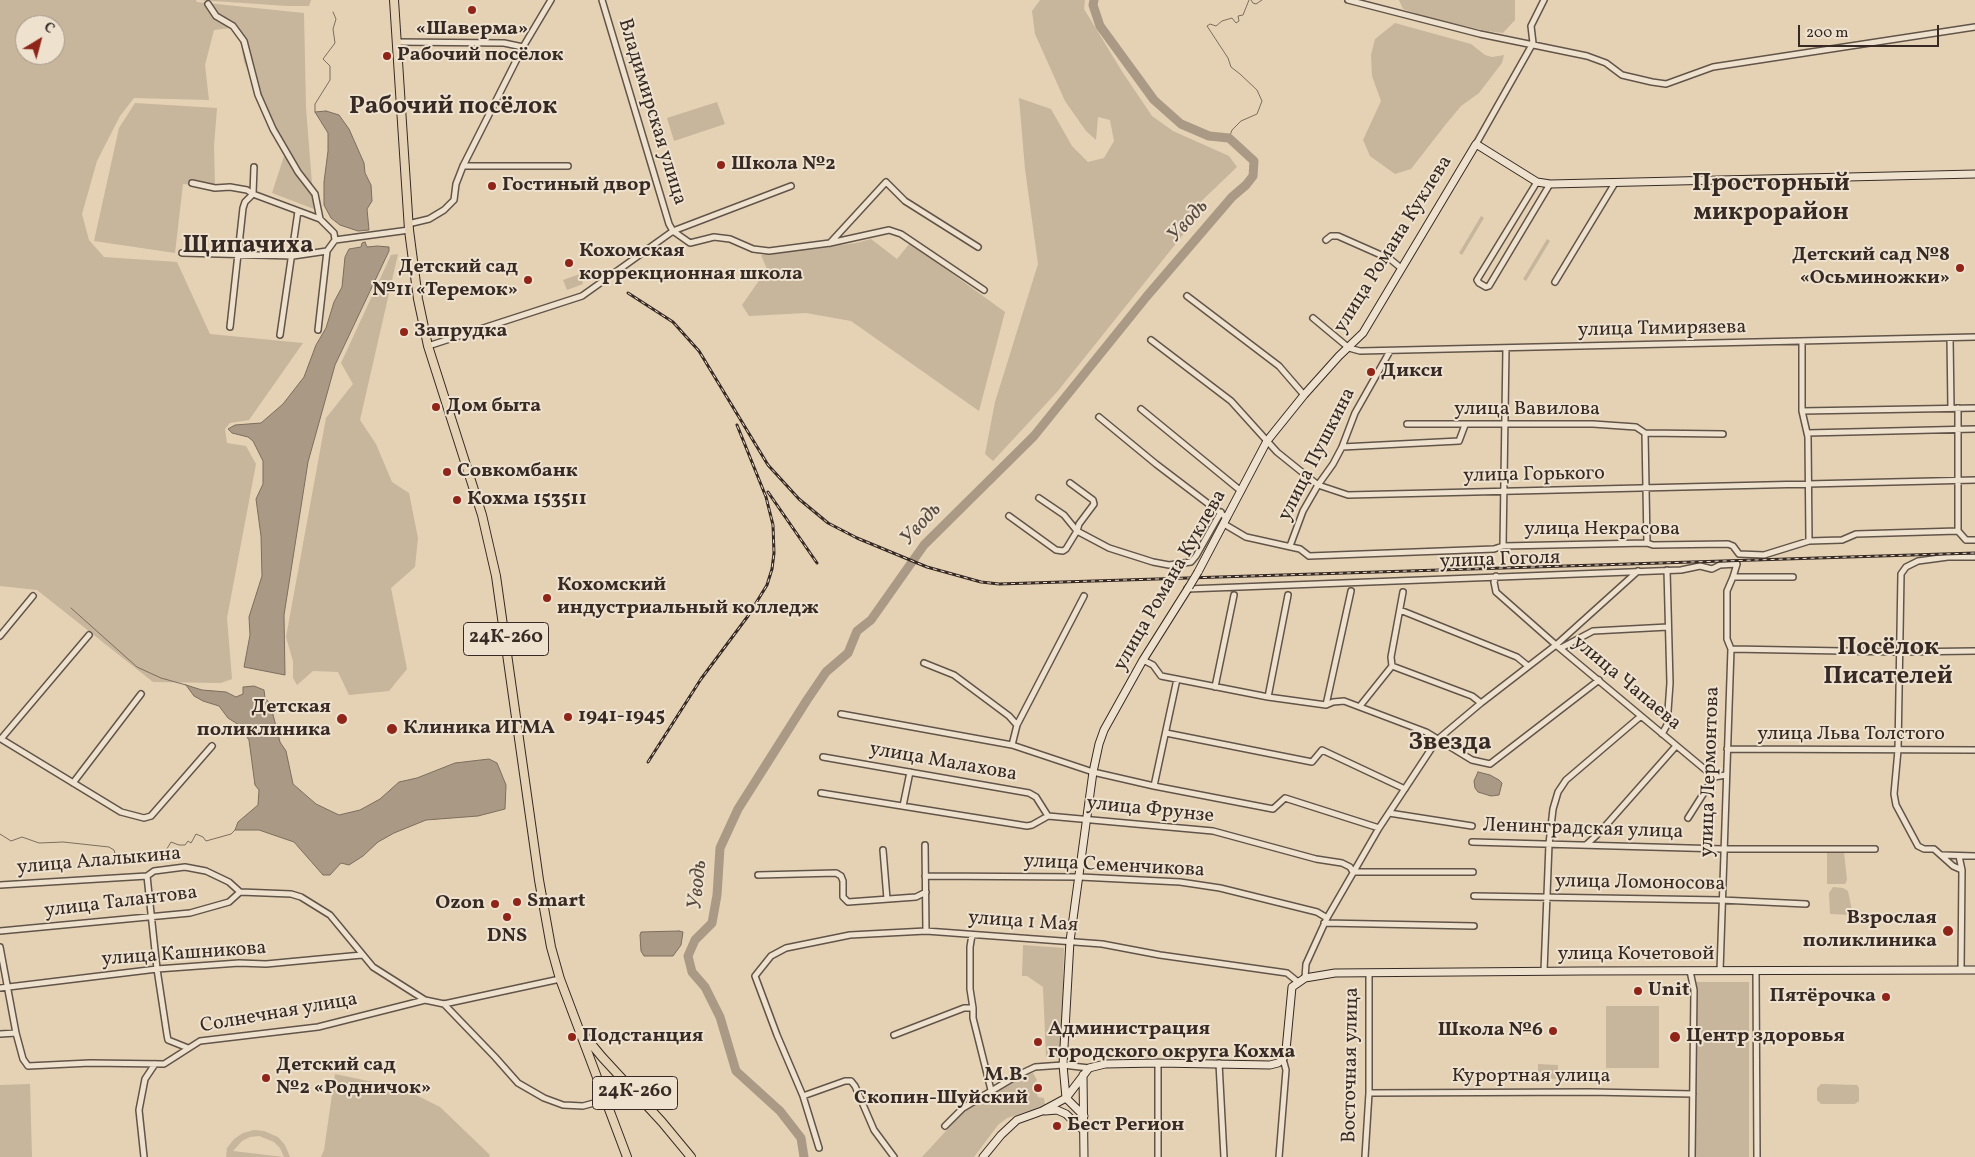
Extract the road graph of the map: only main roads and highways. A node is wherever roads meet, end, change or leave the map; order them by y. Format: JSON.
{"nodes":[{"id":1,"x":394,"y":0,"type":"edge"},
{"id":2,"x":579,"y":1028,"type":"junction"},
{"id":3,"x":612,"y":1068,"type":"junction"},
{"id":4,"x":596,"y":1074,"type":"junction"},
{"id":5,"x":627,"y":1157,"type":"edge"},
{"id":6,"x":691,"y":1157,"type":"edge"}],
"edges":[{"from":1,"to":2,"type":"main road","number":"24К-260"},
{"from":2,"to":3,"type":"main road","number":"24К-260"},
{"from":2,"to":4,"type":"main road"},
{"from":3,"to":4,"type":"main road"},
{"from":3,"to":6,"type":"main road","number":"24К-260"},
{"from":4,"to":5,"type":"main road"}]}
